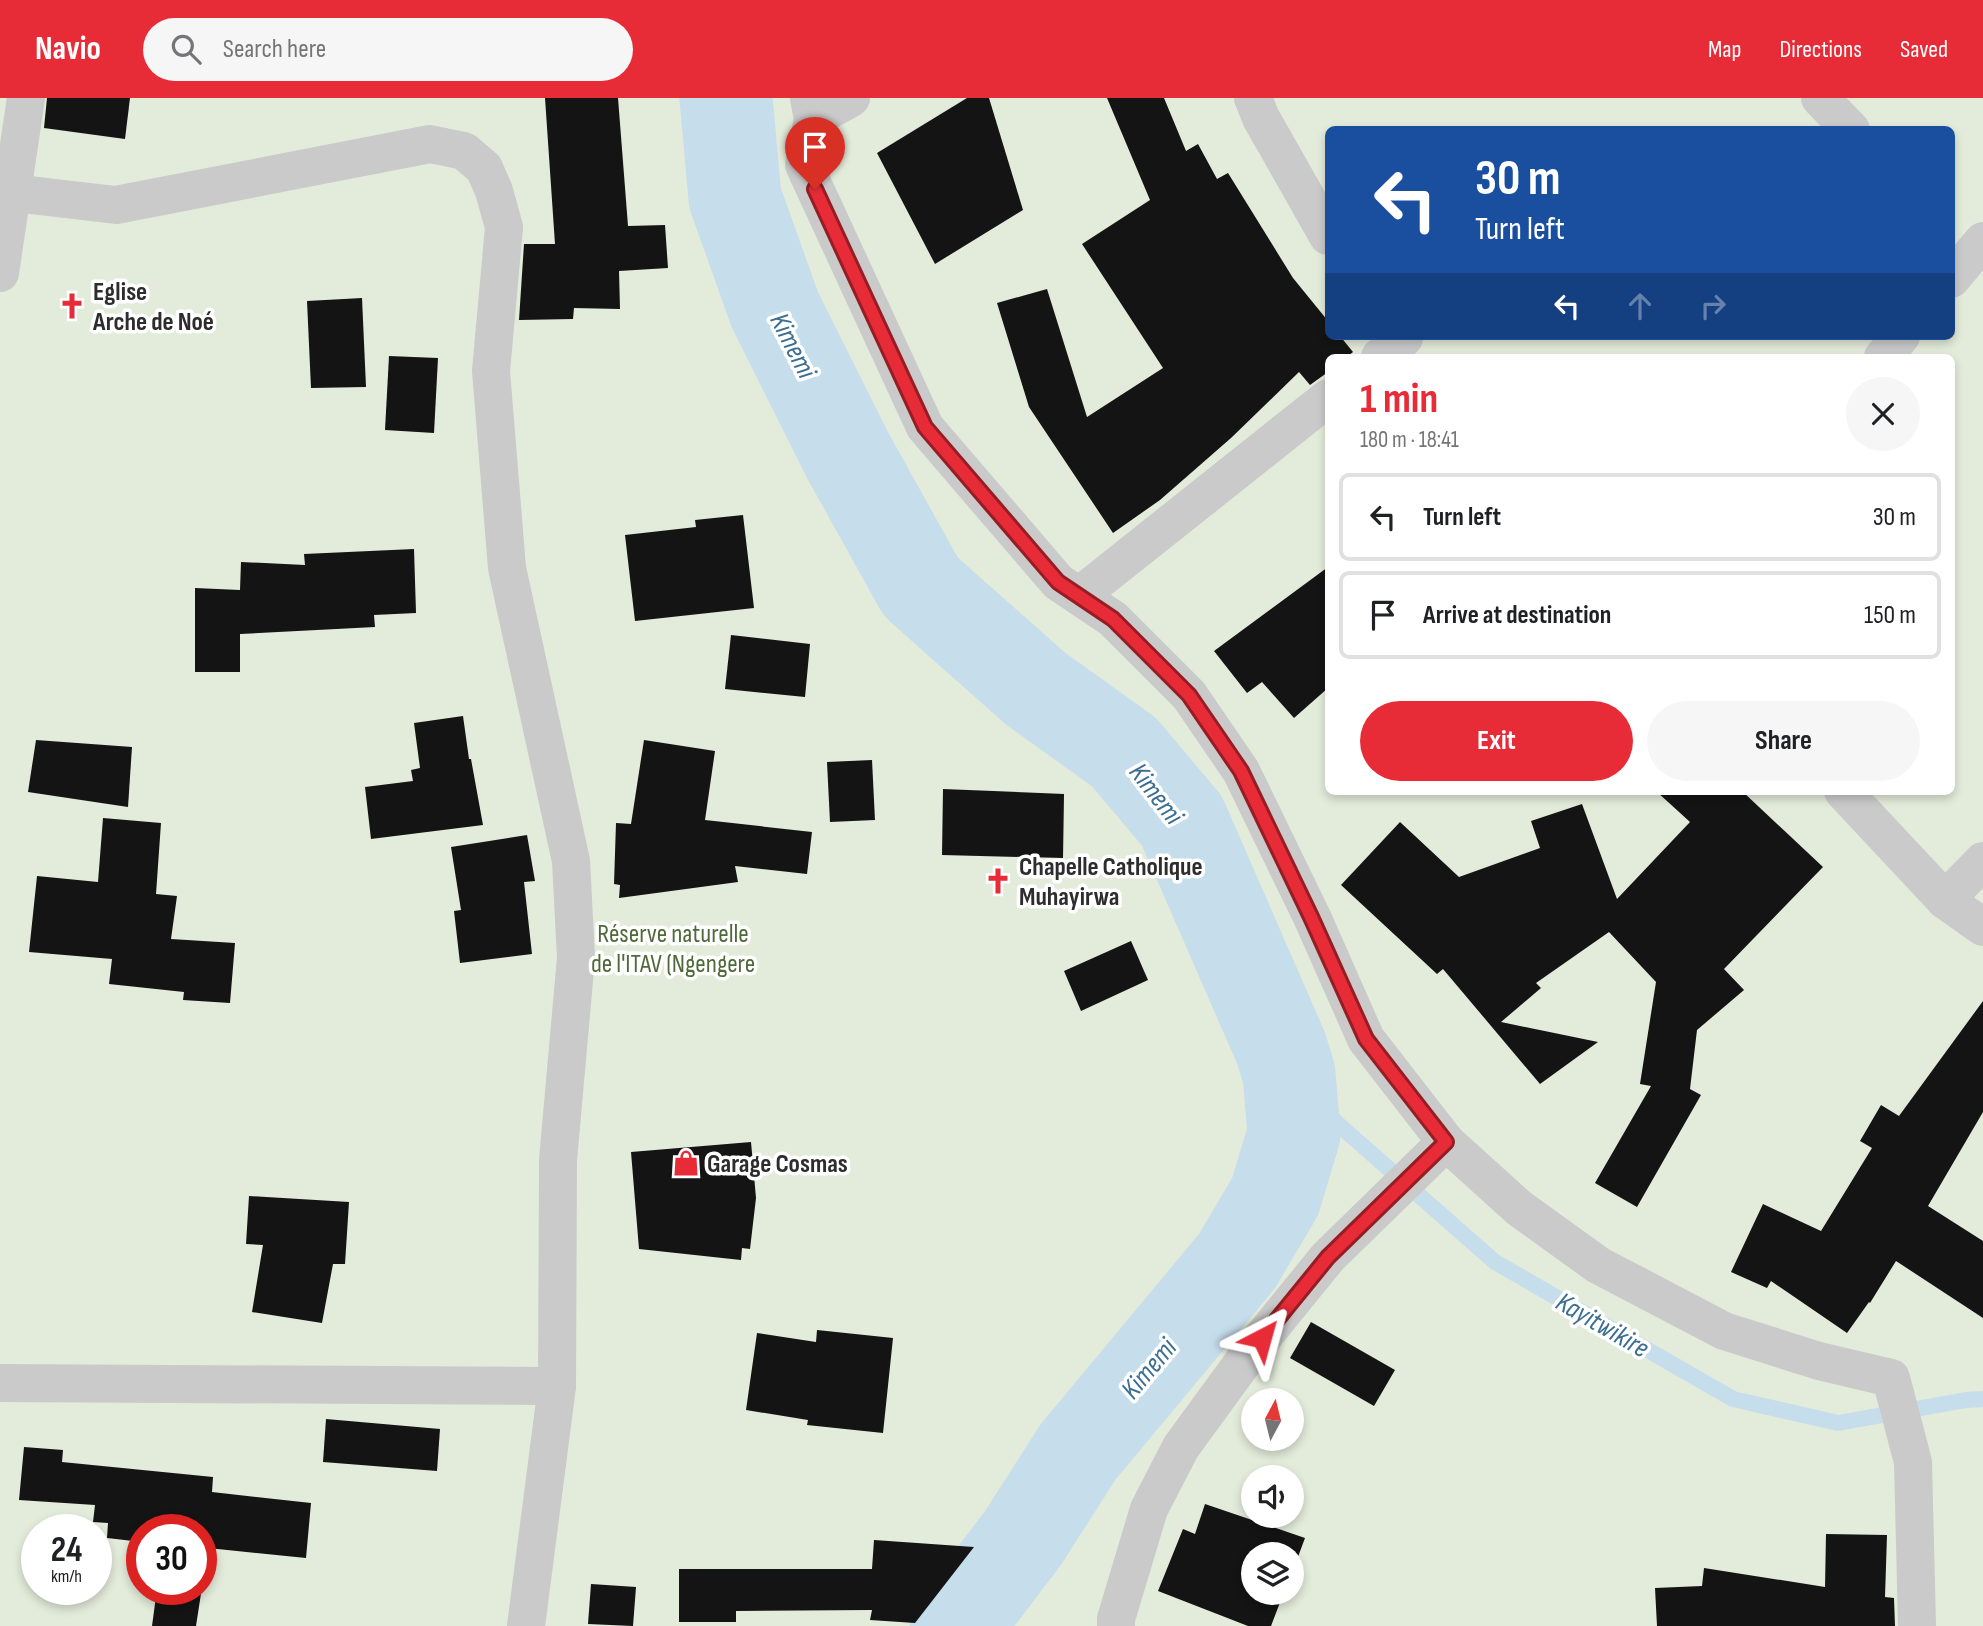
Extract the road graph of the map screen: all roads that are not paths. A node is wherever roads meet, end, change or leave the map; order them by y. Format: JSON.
{"nodes":[{"id":1,"x":26,"y":98,"type":"edge"},
{"id":2,"x":851,"y":98,"type":"edge"},
{"id":3,"x":1253,"y":98,"type":"edge"},
{"id":4,"x":1820,"y":98,"type":"edge"},
{"id":5,"x":811,"y":108,"type":"edge"},
{"id":6,"x":1847,"y":126,"type":"edge"},
{"id":7,"x":13,"y":193,"type":"junction"},
{"id":8,"x":1325,"y":231,"type":"edge"},
{"id":9,"x":0,"y":273,"type":"edge"},
{"id":10,"x":1898,"y":340,"type":"edge"},
{"id":11,"x":1886,"y":354,"type":"edge"},
{"id":12,"x":1325,"y":400,"type":"edge"},
{"id":13,"x":1079,"y":596,"type":"junction"},
{"id":14,"x":1847,"y":795,"type":"edge"},
{"id":15,"x":1983,"y":861,"type":"edge"},
{"id":16,"x":1945,"y":900,"type":"junction"},
{"id":17,"x":1983,"y":928,"type":"edge"},
{"id":18,"x":1446,"y":1142,"type":"junction"},
{"id":19,"x":0,"y":1383,"type":"edge"},
{"id":20,"x":557,"y":1386,"type":"junction"},
{"id":21,"x":1126,"y":1624,"type":"edge"},
{"id":22,"x":526,"y":1626,"type":"edge"},
{"id":23,"x":1917,"y":1626,"type":"edge"}],
"edges":[{"from":1,"to":7,"type":"street"},
{"from":2,"to":5,"type":"street"},
{"from":3,"to":8,"type":"street"},
{"from":4,"to":6,"type":"street"},
{"from":5,"to":13,"type":"street"},
{"from":7,"to":9,"type":"street"},
{"from":7,"to":20,"type":"street"},
{"from":10,"to":11,"type":"street"},
{"from":12,"to":13,"type":"street"},
{"from":13,"to":18,"type":"street"},
{"from":14,"to":16,"type":"street"},
{"from":15,"to":16,"type":"street"},
{"from":16,"to":17,"type":"street"},
{"from":18,"to":21,"type":"street"},
{"from":18,"to":23,"type":"street"},
{"from":19,"to":20,"type":"street"},
{"from":20,"to":22,"type":"street"}]}
